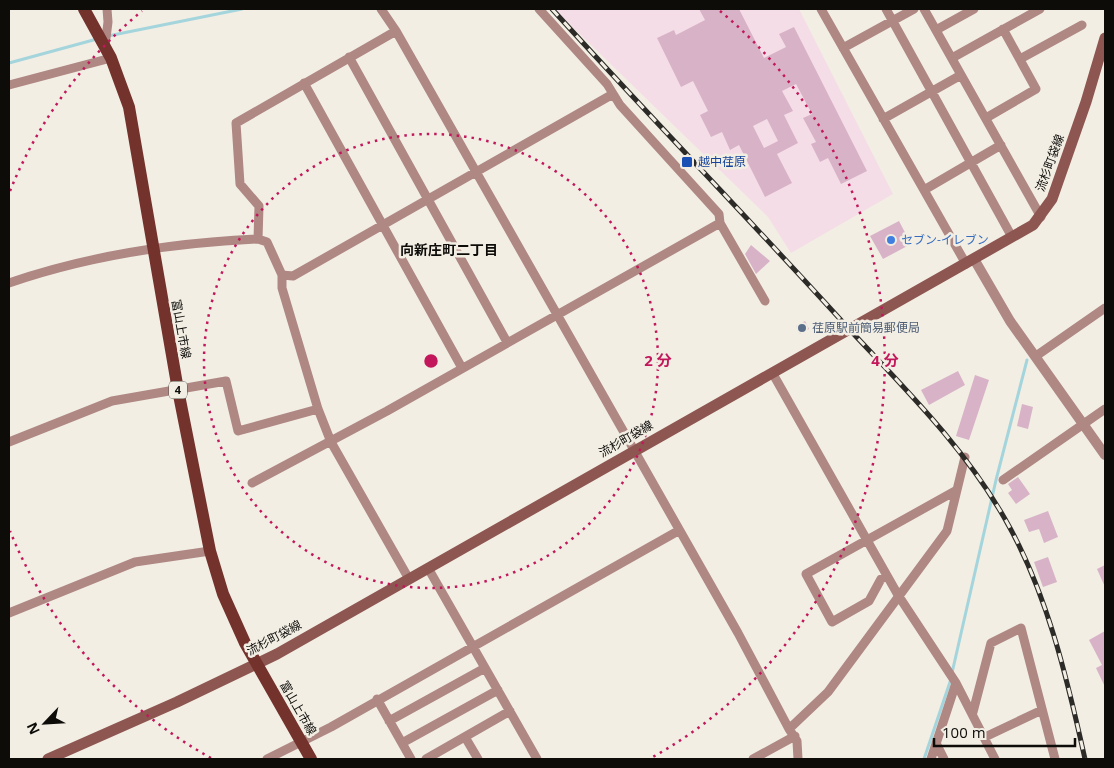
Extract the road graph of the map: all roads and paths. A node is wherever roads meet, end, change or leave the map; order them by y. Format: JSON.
{"nodes":[{"id":1,"x":84,"y":9,"type":"edge"},
{"id":2,"x":107,"y":9,"type":"edge"},
{"id":3,"x":381,"y":9,"type":"edge"},
{"id":4,"x":540,"y":9,"type":"edge"},
{"id":5,"x":821,"y":9,"type":"edge"},
{"id":6,"x":886,"y":9,"type":"edge"},
{"id":7,"x":914,"y":9,"type":"edge"},
{"id":8,"x":924,"y":9,"type":"edge"},
{"id":9,"x":974,"y":9,"type":"edge"},
{"id":10,"x":1040,"y":9,"type":"edge"},
{"id":11,"x":892,"y":21,"type":"junction"},
{"id":12,"x":1082,"y":25,"type":"dead end"},
{"id":13,"x":936,"y":30,"type":"junction"},
{"id":14,"x":1003,"y":30,"type":"junction"},
{"id":15,"x":396,"y":31,"type":"junction"},
{"id":16,"x":1105,"y":38,"type":"edge"},
{"id":17,"x":105,"y":46,"type":"junction"},
{"id":18,"x":844,"y":48,"type":"junction"},
{"id":19,"x":349,"y":57,"type":"junction"},
{"id":20,"x":111,"y":58,"type":"junction"},
{"id":21,"x":952,"y":58,"type":"junction"},
{"id":22,"x":1020,"y":59,"type":"junction"},
{"id":23,"x":961,"y":75,"type":"junction"},
{"id":24,"x":304,"y":83,"type":"junction"},
{"id":25,"x":9,"y":85,"type":"edge"},
{"id":26,"x":932,"y":91,"type":"junction"},
{"id":27,"x":613,"y":94,"type":"junction"},
{"id":28,"x":986,"y":118,"type":"junction"},
{"id":29,"x":883,"y":119,"type":"junction"},
{"id":30,"x":1001,"y":145,"type":"junction"},
{"id":31,"x":972,"y":162,"type":"junction"},
{"id":32,"x":475,"y":172,"type":"junction"},
{"id":33,"x":924,"y":190,"type":"junction"},
{"id":34,"x":426,"y":199,"type":"junction"},
{"id":35,"x":1041,"y":217,"type":"junction"},
{"id":36,"x":720,"y":223,"type":"junction"},
{"id":37,"x":384,"y":224,"type":"junction"},
{"id":38,"x":1012,"y":237,"type":"junction"},
{"id":39,"x":258,"y":239,"type":"junction"},
{"id":40,"x":152,"y":247,"type":"junction"},
{"id":41,"x":970,"y":262,"type":"junction"},
{"id":42,"x":282,"y":276,"type":"junction"},
{"id":43,"x":9,"y":283,"type":"edge"},
{"id":44,"x":765,"y":301,"type":"dead end"},
{"id":45,"x":1105,"y":308,"type":"edge"},
{"id":46,"x":556,"y":314,"type":"junction"},
{"id":47,"x":507,"y":342,"type":"junction"},
{"id":48,"x":1036,"y":356,"type":"junction"},
{"id":49,"x":462,"y":368,"type":"junction"},
{"id":50,"x":772,"y":374,"type":"junction"},
{"id":51,"x":178,"y":390,"type":"junction"},
{"id":52,"x":318,"y":409,"type":"junction"},
{"id":53,"x":1105,"y":409,"type":"edge"},
{"id":54,"x":1084,"y":424,"type":"junction"},
{"id":55,"x":9,"y":442,"type":"edge"},
{"id":56,"x":331,"y":442,"type":"junction"},
{"id":57,"x":633,"y":451,"type":"junction"},
{"id":58,"x":1105,"y":455,"type":"edge"},
{"id":59,"x":965,"y":457,"type":"dead end"},
{"id":60,"x":1003,"y":480,"type":"dead end"},
{"id":61,"x":252,"y":483,"type":"dead end"},
{"id":62,"x":957,"y":490,"type":"junction"},
{"id":63,"x":678,"y":531,"type":"junction"},
{"id":64,"x":868,"y":540,"type":"junction"},
{"id":65,"x":210,"y":551,"type":"junction"},
{"id":66,"x":428,"y":568,"type":"junction"},
{"id":67,"x":887,"y":576,"type":"junction"},
{"id":68,"x":409,"y":579,"type":"junction"},
{"id":69,"x":898,"y":595,"type":"junction"},
{"id":70,"x":9,"y":614,"type":"edge"},
{"id":71,"x":472,"y":646,"type":"junction"},
{"id":72,"x":256,"y":664,"type":"junction"},
{"id":73,"x":485,"y":668,"type":"junction"},
{"id":74,"x":956,"y":683,"type":"junction"},
{"id":75,"x":498,"y":690,"type":"junction"},
{"id":76,"x":377,"y":699,"type":"junction"},
{"id":77,"x":1042,"y":710,"type":"junction"},
{"id":78,"x":510,"y":711,"type":"junction"},
{"id":79,"x":973,"y":712,"type":"junction"},
{"id":80,"x":389,"y":721,"type":"junction"},
{"id":81,"x":792,"y":732,"type":"junction"},
{"id":82,"x":465,"y":737,"type":"junction"},
{"id":83,"x":985,"y":737,"type":"junction"},
{"id":84,"x":301,"y":742,"type":"junction"},
{"id":85,"x":936,"y":742,"type":"junction"},
{"id":86,"x":402,"y":744,"type":"junction"},
{"id":87,"x":48,"y":759,"type":"edge"},
{"id":88,"x":267,"y":759,"type":"edge"},
{"id":89,"x":311,"y":759,"type":"edge"},
{"id":90,"x":411,"y":759,"type":"edge"},
{"id":91,"x":426,"y":759,"type":"edge"},
{"id":92,"x":478,"y":759,"type":"edge"},
{"id":93,"x":538,"y":759,"type":"edge"},
{"id":94,"x":753,"y":759,"type":"edge"},
{"id":95,"x":798,"y":759,"type":"edge"},
{"id":96,"x":931,"y":759,"type":"edge"},
{"id":97,"x":944,"y":759,"type":"edge"},
{"id":98,"x":995,"y":759,"type":"edge"},
{"id":99,"x":1054,"y":759,"type":"edge"}],
"edges":[{"from":1,"to":17,"type":"main road","name":"富山上市線","number":"4"},
{"from":2,"to":17,"type":"street"},
{"from":3,"to":15,"type":"street"},
{"from":4,"to":27,"type":"street"},
{"from":5,"to":18,"type":"street"},
{"from":6,"to":11,"type":"street"},
{"from":7,"to":11,"type":"street"},
{"from":8,"to":13,"type":"street"},
{"from":9,"to":13,"type":"street"},
{"from":10,"to":14,"type":"street"},
{"from":11,"to":18,"type":"street"},
{"from":11,"to":26,"type":"street"},
{"from":12,"to":22,"type":"street"},
{"from":13,"to":21,"type":"street"},
{"from":14,"to":21,"type":"street"},
{"from":14,"to":22,"type":"street"},
{"from":15,"to":19,"type":"street"},
{"from":15,"to":32,"type":"street"},
{"from":16,"to":35,"type":"main road","name":"流杉町袋線"},
{"from":17,"to":20,"type":"main road","name":"富山上市線","number":"4"},
{"from":18,"to":29,"type":"street"},
{"from":19,"to":24,"type":"street"},
{"from":19,"to":34,"type":"street"},
{"from":20,"to":25,"type":"street"},
{"from":20,"to":40,"type":"main road","name":"富山上市線","number":"4"},
{"from":21,"to":23,"type":"street"},
{"from":22,"to":28,"type":"street"},
{"from":23,"to":26,"type":"street"},
{"from":23,"to":28,"type":"street"},
{"from":24,"to":37,"type":"street"},
{"from":24,"to":39,"type":"street"},
{"from":26,"to":29,"type":"street"},
{"from":26,"to":31,"type":"street"},
{"from":27,"to":32,"type":"street"},
{"from":27,"to":36,"type":"street"},
{"from":28,"to":30,"type":"street"},
{"from":29,"to":33,"type":"street"},
{"from":30,"to":31,"type":"street"},
{"from":30,"to":35,"type":"street"},
{"from":31,"to":33,"type":"street"},
{"from":31,"to":38,"type":"street"},
{"from":32,"to":34,"type":"street"},
{"from":32,"to":46,"type":"street"},
{"from":33,"to":41,"type":"street"},
{"from":34,"to":37,"type":"street"},
{"from":34,"to":47,"type":"street"},
{"from":35,"to":38,"type":"main road","name":"流杉町袋線"},
{"from":36,"to":44,"type":"street"},
{"from":36,"to":46,"type":"street"},
{"from":37,"to":42,"type":"street"},
{"from":37,"to":49,"type":"street"},
{"from":38,"to":41,"type":"main road","name":"流杉町袋線"},
{"from":39,"to":40,"type":"street"},
{"from":39,"to":42,"type":"street"},
{"from":40,"to":43,"type":"street"},
{"from":40,"to":51,"type":"main road","name":"富山上市線","number":"4"},
{"from":41,"to":48,"type":"street"},
{"from":41,"to":50,"type":"main road","name":"流杉町袋線"},
{"from":42,"to":52,"type":"street"},
{"from":45,"to":48,"type":"street"},
{"from":46,"to":47,"type":"street"},
{"from":46,"to":57,"type":"street"},
{"from":47,"to":49,"type":"street"},
{"from":48,"to":54,"type":"street"},
{"from":49,"to":56,"type":"street"},
{"from":50,"to":57,"type":"main road","name":"流杉町袋線"},
{"from":50,"to":64,"type":"street"},
{"from":51,"to":52,"type":"street"},
{"from":51,"to":55,"type":"street"},
{"from":51,"to":65,"type":"main road","name":"富山上市線","number":"4"},
{"from":52,"to":56,"type":"street"},
{"from":53,"to":54,"type":"street"},
{"from":54,"to":58,"type":"street"},
{"from":54,"to":60,"type":"street"},
{"from":56,"to":61,"type":"street"},
{"from":56,"to":68,"type":"street"},
{"from":57,"to":63,"type":"street"},
{"from":57,"to":66,"type":"main road","name":"流杉町袋線"},
{"from":59,"to":62,"type":"street"},
{"from":62,"to":64,"type":"street"},
{"from":62,"to":69,"type":"street"},
{"from":63,"to":71,"type":"street"},
{"from":63,"to":81,"type":"street"},
{"from":64,"to":67,"type":"street"},
{"from":64,"to":67,"type":"street"},
{"from":65,"to":70,"type":"street"},
{"from":65,"to":72,"type":"main road","name":"富山上市線","number":"4"},
{"from":66,"to":68,"type":"main road","name":"流杉町袋線"},
{"from":66,"to":71,"type":"street"},
{"from":67,"to":69,"type":"street"},
{"from":68,"to":72,"type":"main road","name":"流杉町袋線"},
{"from":69,"to":74,"type":"street"},
{"from":69,"to":81,"type":"street"},
{"from":71,"to":73,"type":"street"},
{"from":71,"to":76,"type":"street"},
{"from":72,"to":84,"type":"main road","name":"富山上市線","number":"4"},
{"from":72,"to":87,"type":"main road","name":"流杉町袋線"},
{"from":73,"to":75,"type":"street"},
{"from":73,"to":80,"type":"street"},
{"from":74,"to":79,"type":"street"},
{"from":74,"to":85,"type":"street"},
{"from":75,"to":78,"type":"street"},
{"from":75,"to":86,"type":"street"},
{"from":76,"to":80,"type":"street"},
{"from":76,"to":84,"type":"street"},
{"from":77,"to":79,"type":"street"},
{"from":77,"to":83,"type":"street"},
{"from":77,"to":99,"type":"street"},
{"from":78,"to":82,"type":"street"},
{"from":78,"to":93,"type":"street"},
{"from":79,"to":83,"type":"street"},
{"from":80,"to":86,"type":"street"},
{"from":81,"to":94,"type":"street"},
{"from":81,"to":95,"type":"street"},
{"from":82,"to":91,"type":"street"},
{"from":82,"to":92,"type":"street"},
{"from":83,"to":98,"type":"street"},
{"from":84,"to":88,"type":"street"},
{"from":84,"to":89,"type":"main road","name":"富山上市線","number":"4"},
{"from":85,"to":96,"type":"street"},
{"from":85,"to":97,"type":"street"},
{"from":86,"to":90,"type":"street"}]}
